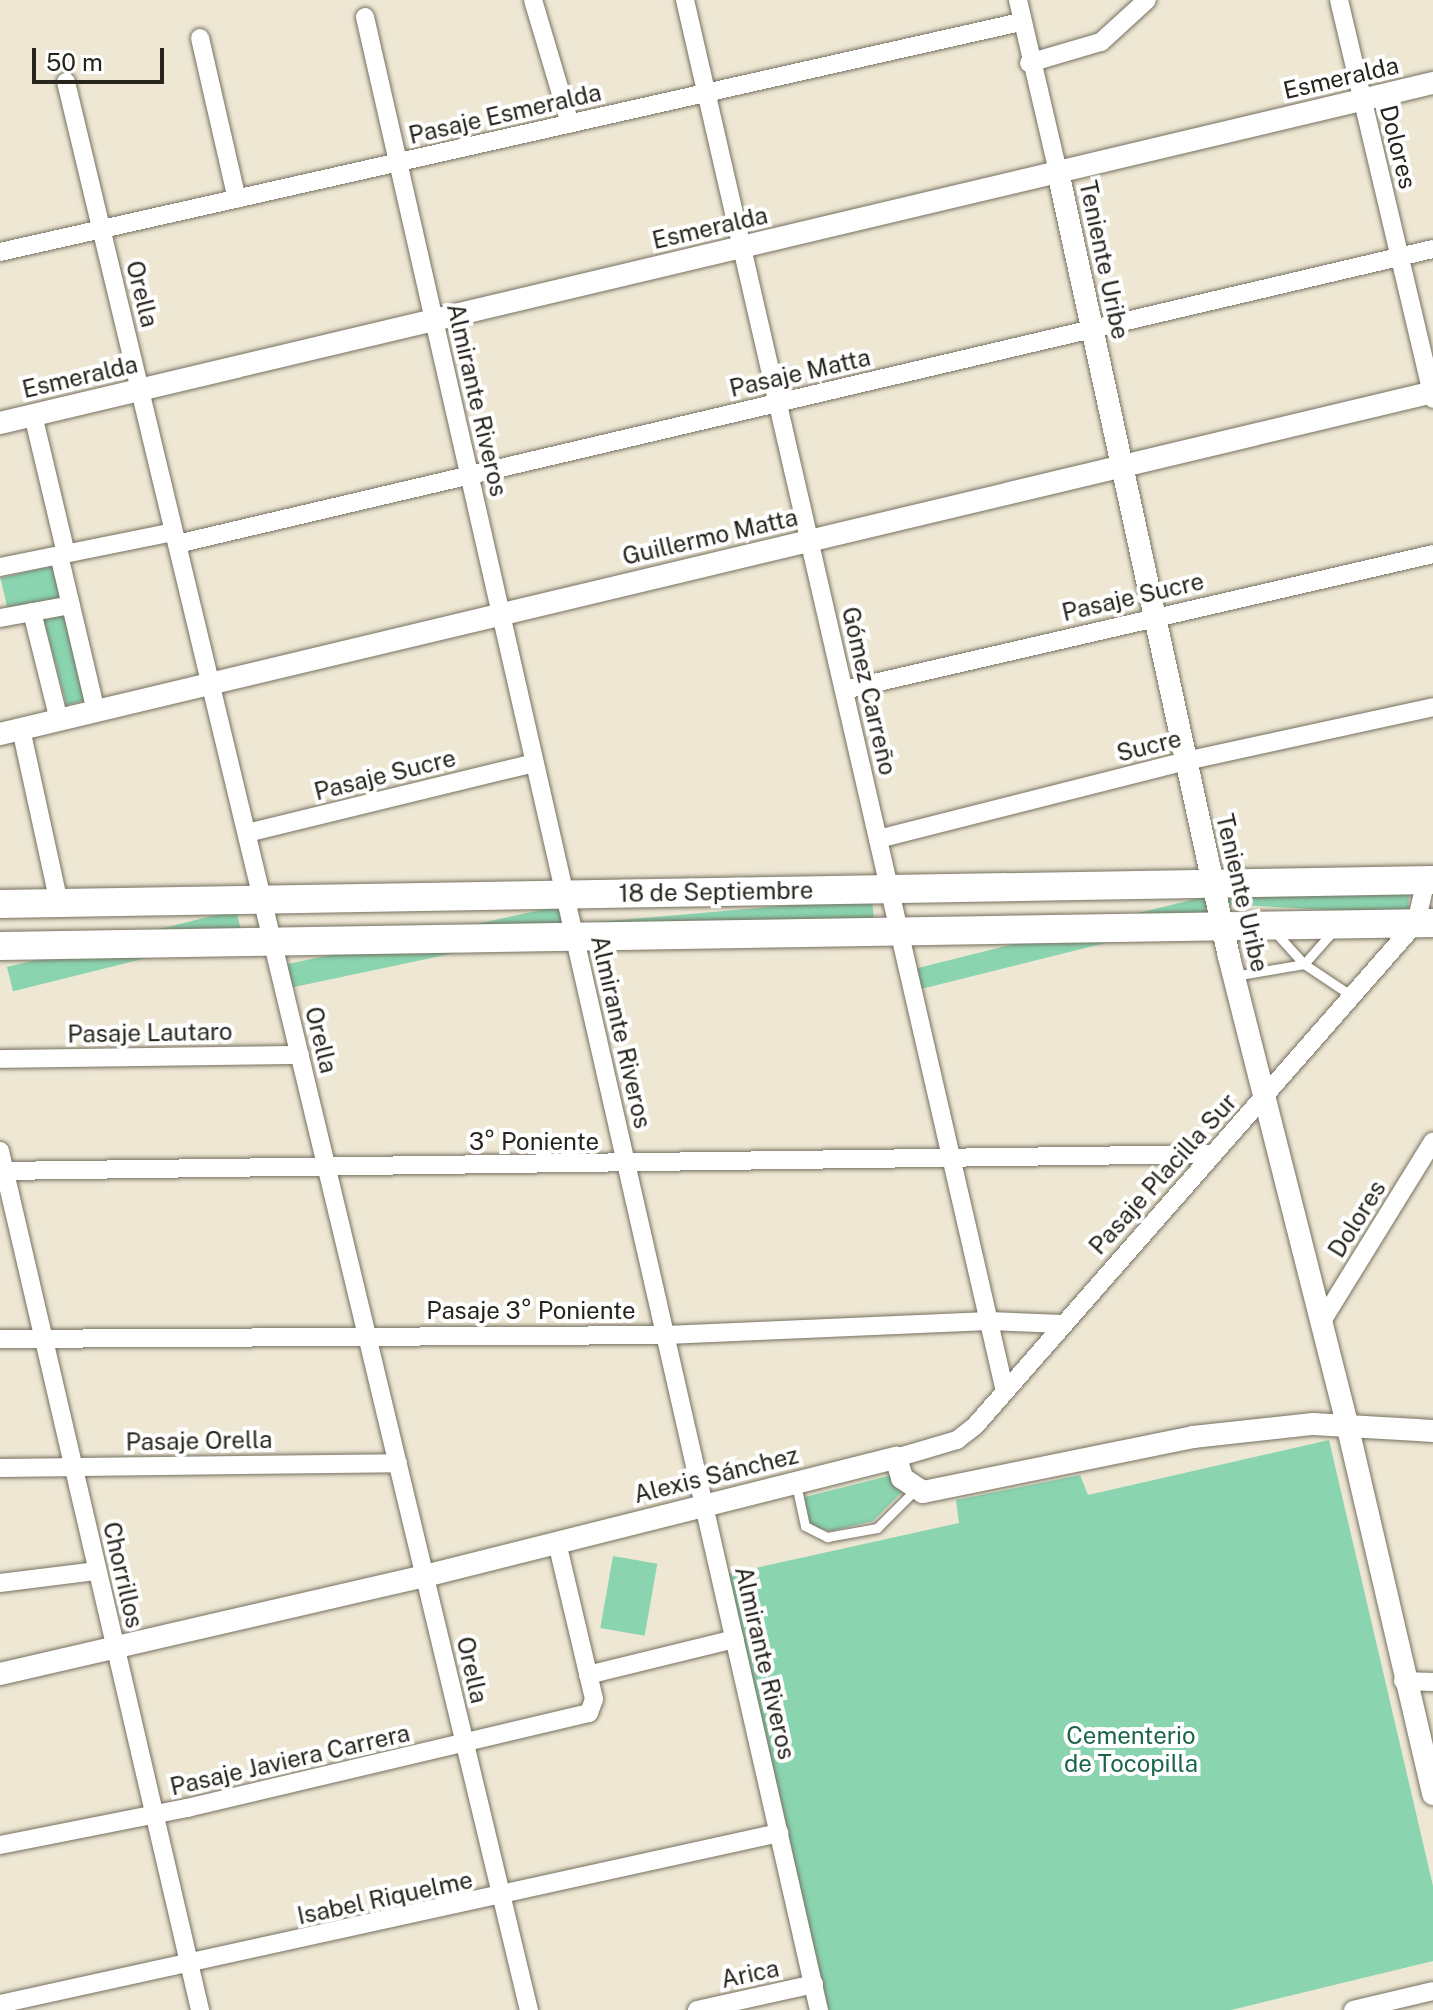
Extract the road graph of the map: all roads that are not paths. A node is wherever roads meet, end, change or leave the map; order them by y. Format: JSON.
{"nodes":[{"id":1,"x":533,"y":0,"type":"edge"},
{"id":2,"x":685,"y":0,"type":"edge"},
{"id":3,"x":1018,"y":0,"type":"edge"},
{"id":4,"x":1147,"y":0,"type":"edge"},
{"id":5,"x":1339,"y":0,"type":"edge"},
{"id":6,"x":365,"y":17,"type":"dead end"},
{"id":7,"x":1021,"y":22,"type":"junction"},
{"id":8,"x":200,"y":38,"type":"dead end"},
{"id":9,"x":1029,"y":63,"type":"junction"},
{"id":10,"x":66,"y":82,"type":"dead end"},
{"id":11,"x":1433,"y":83,"type":"edge"},
{"id":12,"x":707,"y":93,"type":"junction"},
{"id":13,"x":1361,"y":100,"type":"junction"},
{"id":14,"x":570,"y":124,"type":"junction"},
{"id":15,"x":398,"y":162,"type":"junction"},
{"id":16,"x":1058,"y":172,"type":"junction"},
{"id":17,"x":237,"y":199,"type":"junction"},
{"id":18,"x":102,"y":229,"type":"junction"},
{"id":19,"x":742,"y":247,"type":"junction"},
{"id":20,"x":1433,"y":249,"type":"edge"},
{"id":21,"x":0,"y":252,"type":"edge"},
{"id":22,"x":1401,"y":256,"type":"junction"},
{"id":23,"x":434,"y":320,"type":"junction"},
{"id":24,"x":1092,"y":329,"type":"junction"},
{"id":25,"x":140,"y":389,"type":"junction"},
{"id":26,"x":1432,"y":394,"type":"edge"},
{"id":27,"x":778,"y":403,"type":"junction"},
{"id":28,"x":33,"y":415,"type":"junction"},
{"id":29,"x":0,"y":423,"type":"edge"},
{"id":30,"x":1122,"y":466,"type":"junction"},
{"id":31,"x":469,"y":475,"type":"junction"},
{"id":32,"x":176,"y":538,"type":"junction"},
{"id":33,"x":809,"y":540,"type":"junction"},
{"id":34,"x":62,"y":554,"type":"junction"},
{"id":35,"x":1433,"y":554,"type":"edge"},
{"id":36,"x":0,"y":567,"type":"edge"},
{"id":37,"x":71,"y":605,"type":"junction"},
{"id":38,"x":32,"y":612,"type":"junction"},
{"id":39,"x":501,"y":614,"type":"junction"},
{"id":40,"x":1154,"y":616,"type":"junction"},
{"id":41,"x":0,"y":618,"type":"edge"},
{"id":42,"x":211,"y":684,"type":"junction"},
{"id":43,"x":844,"y":690,"type":"junction"},
{"id":44,"x":1433,"y":707,"type":"edge"},
{"id":45,"x":96,"y":711,"type":"junction"},
{"id":46,"x":59,"y":720,"type":"junction"},
{"id":47,"x":10,"y":731,"type":"edge"},
{"id":48,"x":1186,"y":761,"type":"junction"},
{"id":49,"x":535,"y":763,"type":"junction"},
{"id":50,"x":247,"y":833,"type":"junction"},
{"id":51,"x":878,"y":839,"type":"junction"},
{"id":52,"x":1429,"y":880,"type":"edge"},
{"id":53,"x":1213,"y":885,"type":"junction"},
{"id":54,"x":890,"y":889,"type":"junction"},
{"id":55,"x":566,"y":896,"type":"junction"},
{"id":56,"x":262,"y":899,"type":"junction"},
{"id":57,"x":59,"y":903,"type":"junction"},
{"id":58,"x":0,"y":904,"type":"edge"},
{"id":59,"x":1424,"y":923,"type":"edge"},
{"id":60,"x":1339,"y":924,"type":"junction"},
{"id":61,"x":1222,"y":926,"type":"junction"},
{"id":62,"x":1270,"y":926,"type":"junction"},
{"id":63,"x":899,"y":931,"type":"junction"},
{"id":64,"x":575,"y":938,"type":"junction"},
{"id":65,"x":272,"y":941,"type":"junction"},
{"id":66,"x":0,"y":946,"type":"edge"},
{"id":67,"x":1304,"y":964,"type":"junction"},
{"id":68,"x":1233,"y":976,"type":"junction"},
{"id":69,"x":1352,"y":996,"type":"junction"},
{"id":70,"x":300,"y":1055,"type":"junction"},
{"id":71,"x":0,"y":1059,"type":"edge"},
{"id":72,"x":1262,"y":1100,"type":"junction"},
{"id":73,"x":1433,"y":1141,"type":"edge"},
{"id":74,"x":0,"y":1151,"type":"edge"},
{"id":75,"x":1212,"y":1154,"type":"junction"},
{"id":76,"x":951,"y":1157,"type":"junction"},
{"id":77,"x":329,"y":1166,"type":"junction"},
{"id":78,"x":627,"y":1166,"type":"junction"},
{"id":79,"x":3,"y":1171,"type":"edge"},
{"id":80,"x":989,"y":1321,"type":"junction"},
{"id":81,"x":1322,"y":1321,"type":"junction"},
{"id":82,"x":1062,"y":1324,"type":"junction"},
{"id":83,"x":666,"y":1335,"type":"junction"},
{"id":84,"x":367,"y":1336,"type":"junction"},
{"id":85,"x":0,"y":1339,"type":"edge"},
{"id":86,"x":43,"y":1339,"type":"junction"},
{"id":87,"x":1005,"y":1392,"type":"junction"},
{"id":88,"x":1347,"y":1424,"type":"junction"},
{"id":89,"x":1433,"y":1431,"type":"edge"},
{"id":90,"x":896,"y":1458,"type":"junction"},
{"id":91,"x":398,"y":1463,"type":"junction"},
{"id":92,"x":73,"y":1466,"type":"junction"},
{"id":93,"x":0,"y":1468,"type":"edge"},
{"id":94,"x":796,"y":1481,"type":"junction"},
{"id":95,"x":915,"y":1490,"type":"junction"},
{"id":96,"x":704,"y":1503,"type":"junction"},
{"id":97,"x":557,"y":1542,"type":"junction"},
{"id":98,"x":97,"y":1571,"type":"junction"},
{"id":99,"x":425,"y":1576,"type":"junction"},
{"id":100,"x":0,"y":1583,"type":"edge"},
{"id":101,"x":735,"y":1639,"type":"junction"},
{"id":102,"x":115,"y":1647,"type":"junction"},
{"id":103,"x":0,"y":1674,"type":"edge"},
{"id":104,"x":588,"y":1675,"type":"junction"},
{"id":105,"x":1403,"y":1681,"type":"junction"},
{"id":106,"x":1433,"y":1682,"type":"edge"},
{"id":107,"x":465,"y":1744,"type":"junction"},
{"id":108,"x":1433,"y":1794,"type":"edge"},
{"id":109,"x":154,"y":1815,"type":"junction"},
{"id":110,"x":779,"y":1833,"type":"junction"},
{"id":111,"x":0,"y":1845,"type":"edge"},
{"id":112,"x":502,"y":1897,"type":"junction"},
{"id":113,"x":189,"y":1966,"type":"junction"},
{"id":114,"x":814,"y":1984,"type":"junction"},
{"id":115,"x":1433,"y":1991,"type":"edge"},
{"id":116,"x":0,"y":2004,"type":"edge"},
{"id":117,"x":200,"y":2010,"type":"edge"},
{"id":118,"x":529,"y":2010,"type":"edge"},
{"id":119,"x":697,"y":2010,"type":"edge"},
{"id":120,"x":819,"y":2010,"type":"edge"},
{"id":121,"x":1353,"y":2010,"type":"edge"}],
"edges":[{"from":1,"to":14,"type":"street"},
{"from":2,"to":12,"type":"street","name":"Gómez Carreño"},
{"from":3,"to":7,"type":"street","name":"Teniente Uribe"},
{"from":4,"to":9,"type":"street"},
{"from":5,"to":13,"type":"street","name":"Dolores"},
{"from":6,"to":15,"type":"street","name":"Almirante Riveros"},
{"from":7,"to":9,"type":"street","name":"Teniente Uribe"},
{"from":7,"to":12,"type":"street","name":"Pasaje Esmeralda"},
{"from":8,"to":17,"type":"street"},
{"from":9,"to":16,"type":"street","name":"Teniente Uribe"},
{"from":10,"to":18,"type":"street","name":"Orella"},
{"from":11,"to":13,"type":"street","name":"Esmeralda"},
{"from":12,"to":14,"type":"street","name":"Pasaje Esmeralda"},
{"from":12,"to":19,"type":"street","name":"Gómez Carreño"},
{"from":13,"to":16,"type":"street","name":"Esmeralda"},
{"from":13,"to":22,"type":"street","name":"Dolores"},
{"from":14,"to":15,"type":"street","name":"Pasaje Esmeralda"},
{"from":15,"to":17,"type":"street","name":"Pasaje Esmeralda"},
{"from":15,"to":23,"type":"street","name":"Almirante Riveros"},
{"from":16,"to":19,"type":"street","name":"Esmeralda"},
{"from":16,"to":24,"type":"street","name":"Teniente Uribe"},
{"from":17,"to":18,"type":"street","name":"Pasaje Esmeralda"},
{"from":18,"to":21,"type":"street","name":"Pasaje Esmeralda"},
{"from":18,"to":25,"type":"street","name":"Orella"},
{"from":19,"to":23,"type":"street","name":"Esmeralda"},
{"from":19,"to":27,"type":"street","name":"Gómez Carreño"},
{"from":20,"to":22,"type":"street","name":"Pasaje Matta"},
{"from":22,"to":24,"type":"street","name":"Pasaje Matta"},
{"from":22,"to":26,"type":"street","name":"Dolores"},
{"from":23,"to":25,"type":"street","name":"Esmeralda"},
{"from":23,"to":31,"type":"street","name":"Almirante Riveros"},
{"from":24,"to":27,"type":"street","name":"Pasaje Matta"},
{"from":24,"to":30,"type":"street","name":"Teniente Uribe"},
{"from":25,"to":28,"type":"street","name":"Esmeralda"},
{"from":25,"to":32,"type":"street","name":"Orella"},
{"from":26,"to":30,"type":"street","name":"Guillermo Matta"},
{"from":27,"to":31,"type":"street","name":"Pasaje Matta"},
{"from":27,"to":33,"type":"street","name":"Gómez Carreño"},
{"from":28,"to":29,"type":"street","name":"Esmeralda"},
{"from":28,"to":34,"type":"street"},
{"from":30,"to":33,"type":"street","name":"Guillermo Matta"},
{"from":30,"to":40,"type":"street","name":"Teniente Uribe"},
{"from":31,"to":32,"type":"street","name":"Pasaje Matta"},
{"from":31,"to":39,"type":"street","name":"Almirante Riveros"},
{"from":32,"to":34,"type":"street","name":"Pasaje Matta"},
{"from":32,"to":42,"type":"street","name":"Orella"},
{"from":33,"to":39,"type":"street","name":"Guillermo Matta"},
{"from":33,"to":43,"type":"street","name":"Gómez Carreño"},
{"from":34,"to":36,"type":"street","name":"Pasaje Matta"},
{"from":34,"to":37,"type":"street"},
{"from":35,"to":40,"type":"street","name":"Pasaje Sucre"},
{"from":37,"to":38,"type":"street"},
{"from":37,"to":45,"type":"street"},
{"from":38,"to":41,"type":"street"},
{"from":38,"to":46,"type":"street"},
{"from":39,"to":42,"type":"street","name":"Guillermo Matta"},
{"from":39,"to":49,"type":"street","name":"Almirante Riveros"},
{"from":40,"to":43,"type":"street","name":"Pasaje Sucre"},
{"from":40,"to":48,"type":"street","name":"Teniente Uribe"},
{"from":42,"to":45,"type":"street","name":"Guillermo Matta"},
{"from":42,"to":50,"type":"street","name":"Orella"},
{"from":43,"to":51,"type":"street","name":"Gómez Carreño"},
{"from":44,"to":48,"type":"street","name":"Sucre"},
{"from":45,"to":46,"type":"street","name":"Guillermo Matta"},
{"from":46,"to":47,"type":"street","name":"Guillermo Matta"},
{"from":47,"to":57,"type":"street"},
{"from":48,"to":51,"type":"street","name":"Sucre"},
{"from":48,"to":53,"type":"street","name":"Teniente Uribe"},
{"from":49,"to":50,"type":"street","name":"Pasaje Sucre"},
{"from":49,"to":55,"type":"street","name":"Almirante Riveros"},
{"from":50,"to":56,"type":"street","name":"Orella"},
{"from":51,"to":54,"type":"street","name":"Gómez Carreño"},
{"from":52,"to":53,"type":"main road","name":"18 de Septiembre"},
{"from":52,"to":59,"type":"street","name":"Pasaje Placilla Sur"},
{"from":53,"to":54,"type":"main road","name":"18 de Septiembre"},
{"from":53,"to":61,"type":"street","name":"Teniente Uribe"},
{"from":54,"to":55,"type":"main road","name":"18 de Septiembre"},
{"from":54,"to":63,"type":"street","name":"Gómez Carreño"},
{"from":55,"to":56,"type":"main road","name":"18 de Septiembre"},
{"from":55,"to":64,"type":"street","name":"Almirante Riveros"},
{"from":56,"to":57,"type":"main road","name":"18 de Septiembre"},
{"from":56,"to":65,"type":"street","name":"Orella"},
{"from":57,"to":58,"type":"main road","name":"18 de Septiembre"},
{"from":59,"to":60,"type":"main road","name":"18 de Septiembre"},
{"from":59,"to":69,"type":"street","name":"Pasaje Placilla Sur"},
{"from":60,"to":62,"type":"main road","name":"18 de Septiembre"},
{"from":60,"to":67,"type":"lane"},
{"from":61,"to":62,"type":"main road","name":"18 de Septiembre"},
{"from":61,"to":63,"type":"main road","name":"18 de Septiembre"},
{"from":61,"to":68,"type":"street","name":"Teniente Uribe"},
{"from":62,"to":67,"type":"lane"},
{"from":63,"to":64,"type":"main road","name":"18 de Septiembre"},
{"from":63,"to":76,"type":"street","name":"Gómez Carreño"},
{"from":64,"to":65,"type":"main road","name":"18 de Septiembre"},
{"from":64,"to":78,"type":"street","name":"Almirante Riveros"},
{"from":65,"to":66,"type":"main road","name":"18 de Septiembre"},
{"from":65,"to":70,"type":"street","name":"Orella"},
{"from":67,"to":68,"type":"lane"},
{"from":67,"to":69,"type":"lane"},
{"from":68,"to":72,"type":"street","name":"Teniente Uribe"},
{"from":69,"to":72,"type":"street","name":"Pasaje Placilla Sur"},
{"from":70,"to":71,"type":"street","name":"Pasaje Lautaro"},
{"from":70,"to":77,"type":"street","name":"Orella"},
{"from":72,"to":75,"type":"street","name":"Pasaje Placilla Sur"},
{"from":72,"to":81,"type":"street","name":"Teniente Uribe"},
{"from":73,"to":81,"type":"street","name":"Dolores"},
{"from":74,"to":79,"type":"street","name":"Chorrillos"},
{"from":75,"to":76,"type":"street","name":"3° Poniente"},
{"from":75,"to":82,"type":"street","name":"Pasaje Placilla Sur"},
{"from":76,"to":78,"type":"street","name":"3° Poniente"},
{"from":76,"to":80,"type":"street","name":"Gómez Carreño"},
{"from":77,"to":78,"type":"street","name":"3° Poniente"},
{"from":77,"to":79,"type":"street","name":"3° Poniente"},
{"from":77,"to":84,"type":"street","name":"Orella"},
{"from":78,"to":83,"type":"street","name":"Almirante Riveros"},
{"from":79,"to":86,"type":"street","name":"Chorrillos"},
{"from":80,"to":82,"type":"street","name":"Pasaje 3° Poniente"},
{"from":80,"to":83,"type":"street","name":"Pasaje 3° Poniente"},
{"from":80,"to":87,"type":"street","name":"Gómez Carreño"},
{"from":81,"to":88,"type":"street","name":"Teniente Uribe"},
{"from":82,"to":87,"type":"street","name":"Pasaje Placilla Sur"},
{"from":83,"to":84,"type":"street","name":"Pasaje 3° Poniente"},
{"from":83,"to":96,"type":"street","name":"Almirante Riveros"},
{"from":84,"to":86,"type":"street","name":"Pasaje 3° Poniente"},
{"from":84,"to":91,"type":"street","name":"Orella"},
{"from":85,"to":86,"type":"street","name":"Pasaje 3° Poniente"},
{"from":86,"to":92,"type":"street","name":"Chorrillos"},
{"from":87,"to":90,"type":"street","name":"Pasaje Placilla Sur"},
{"from":88,"to":89,"type":"street"},
{"from":88,"to":95,"type":"street"},
{"from":88,"to":105,"type":"street","name":"Teniente Uribe"},
{"from":90,"to":94,"type":"street","name":"Alexis Sánchez"},
{"from":90,"to":95,"type":"street"},
{"from":91,"to":92,"type":"street","name":"Pasaje Orella"},
{"from":91,"to":99,"type":"street","name":"Orella"},
{"from":92,"to":93,"type":"street","name":"Pasaje Orella"},
{"from":92,"to":98,"type":"street","name":"Chorrillos"},
{"from":94,"to":95,"type":"lane"},
{"from":94,"to":96,"type":"street","name":"Alexis Sánchez"},
{"from":96,"to":97,"type":"street","name":"Alexis Sánchez"},
{"from":96,"to":101,"type":"street","name":"Almirante Riveros"},
{"from":97,"to":99,"type":"street","name":"Alexis Sánchez"},
{"from":97,"to":104,"type":"street"},
{"from":98,"to":100,"type":"street"},
{"from":98,"to":102,"type":"street","name":"Chorrillos"},
{"from":99,"to":102,"type":"street","name":"Alexis Sánchez"},
{"from":99,"to":107,"type":"street","name":"Orella"},
{"from":101,"to":104,"type":"street"},
{"from":101,"to":110,"type":"street","name":"Almirante Riveros"},
{"from":102,"to":103,"type":"street","name":"Alexis Sánchez"},
{"from":102,"to":109,"type":"street","name":"Chorrillos"},
{"from":104,"to":107,"type":"street","name":"Pasaje Javiera Carrera"},
{"from":105,"to":106,"type":"street"},
{"from":105,"to":108,"type":"street","name":"Teniente Uribe"},
{"from":107,"to":109,"type":"street","name":"Pasaje Javiera Carrera"},
{"from":107,"to":112,"type":"street","name":"Orella"},
{"from":109,"to":111,"type":"street","name":"Pasaje Javiera Carrera"},
{"from":109,"to":113,"type":"street","name":"Chorrillos"},
{"from":110,"to":112,"type":"street","name":"Isabel Riquelme"},
{"from":110,"to":114,"type":"street","name":"Almirante Riveros"},
{"from":112,"to":113,"type":"street","name":"Isabel Riquelme"},
{"from":112,"to":118,"type":"street","name":"Orella"},
{"from":113,"to":116,"type":"street","name":"Isabel Riquelme"},
{"from":113,"to":117,"type":"street","name":"Chorrillos"},
{"from":114,"to":119,"type":"street","name":"Arica"},
{"from":114,"to":120,"type":"street","name":"Almirante Riveros"},
{"from":115,"to":121,"type":"street"}]}
